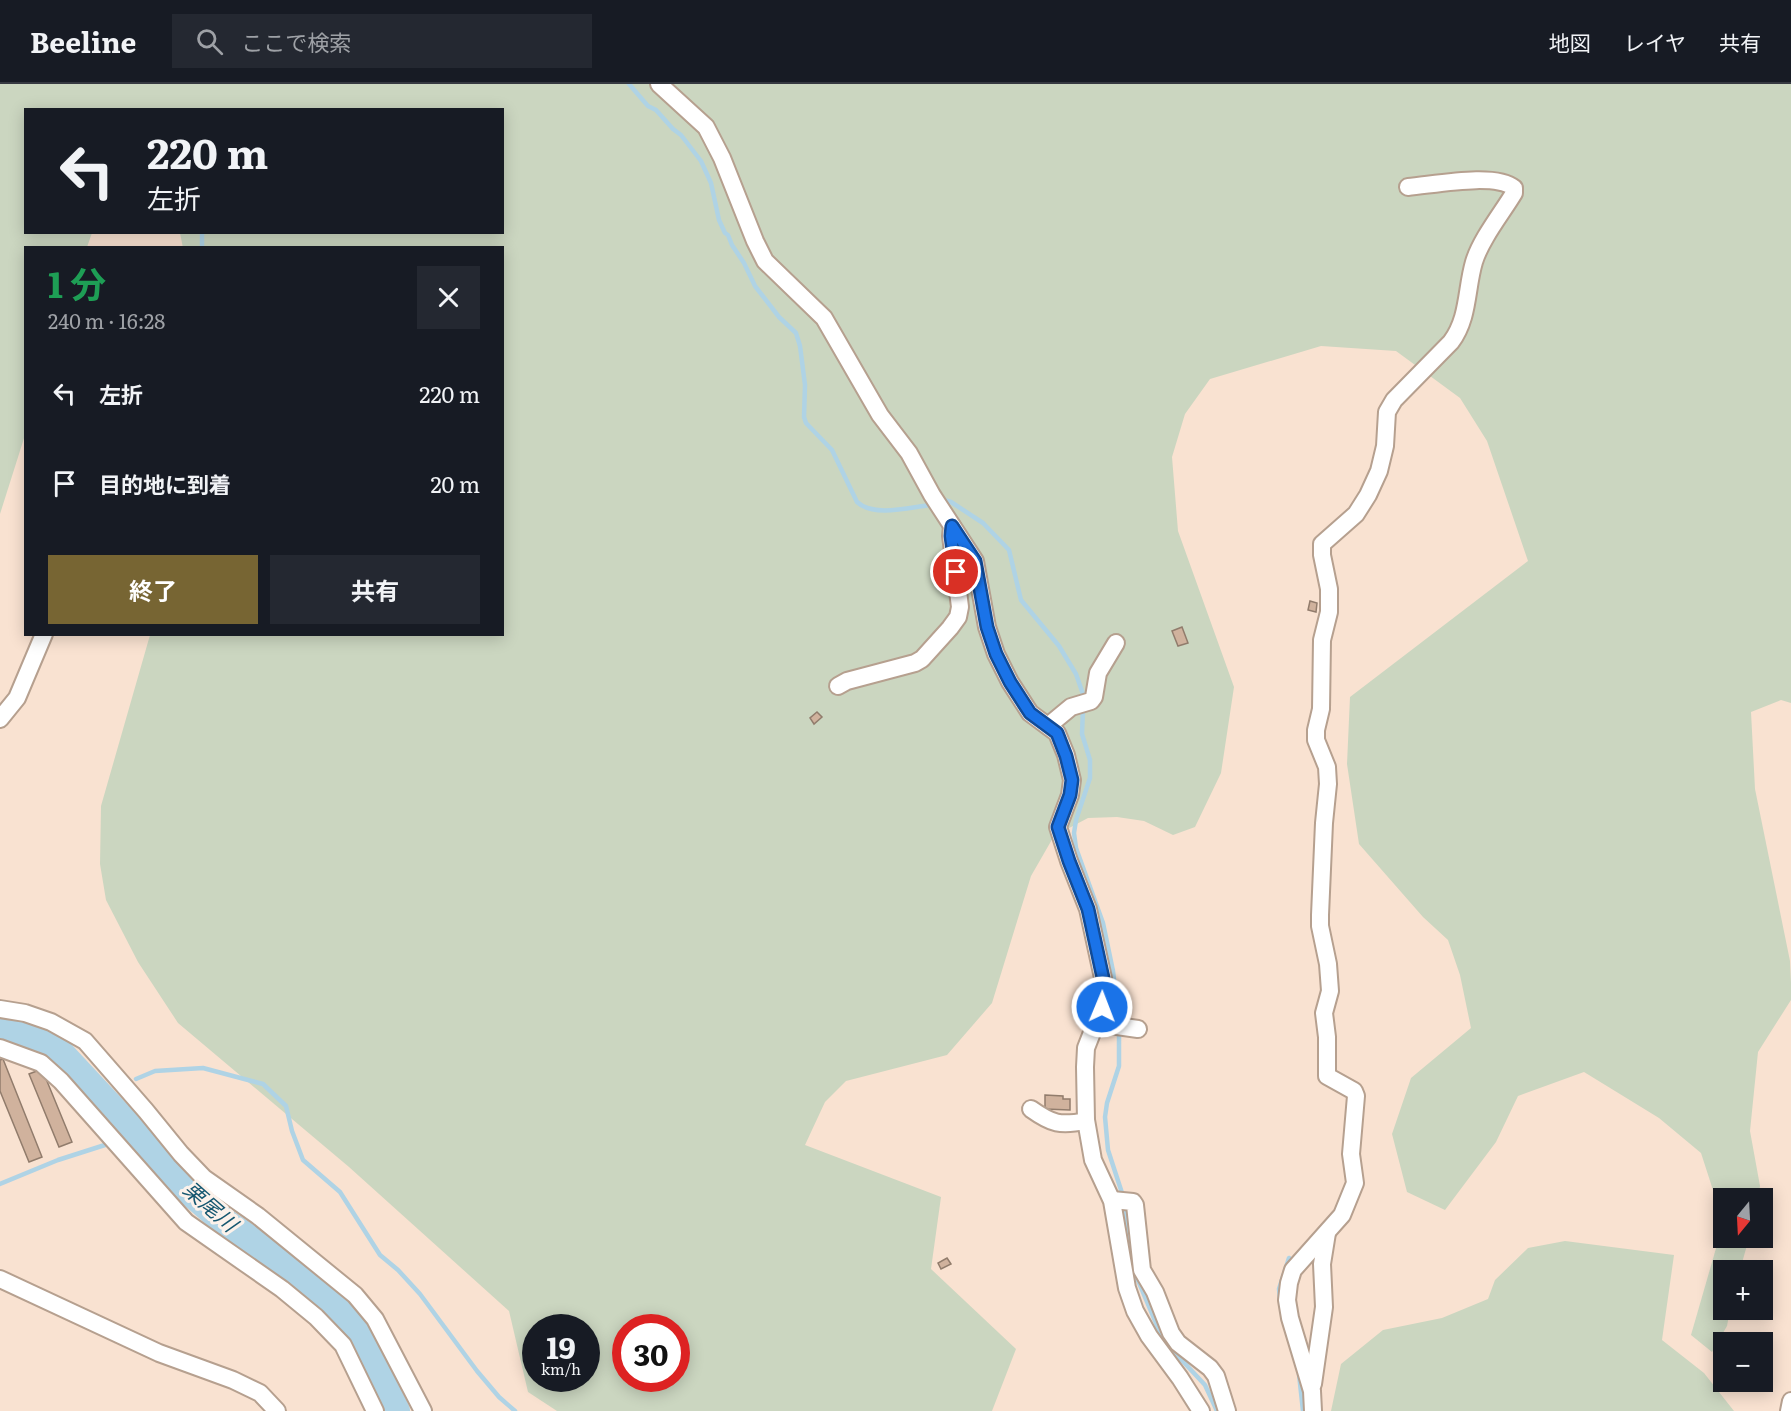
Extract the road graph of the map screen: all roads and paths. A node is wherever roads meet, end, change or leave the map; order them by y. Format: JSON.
{"nodes":[{"id":1,"x":659,"y":84,"type":"edge"},
{"id":2,"x":1408,"y":188,"type":"dead end"},
{"id":3,"x":952,"y":526,"type":"junction"},
{"id":4,"x":43,"y":636,"type":"edge"},
{"id":5,"x":1116,"y":643,"type":"dead end"},
{"id":6,"x":838,"y":686,"type":"dead end"},
{"id":7,"x":0,"y":719,"type":"edge"},
{"id":8,"x":1048,"y":726,"type":"junction"},
{"id":9,"x":0,"y":1009,"type":"edge"},
{"id":10,"x":1096,"y":1023,"type":"junction"},
{"id":11,"x":1138,"y":1029,"type":"dead end"},
{"id":12,"x":0,"y":1048,"type":"edge"},
{"id":13,"x":1030,"y":1109,"type":"dead end"},
{"id":14,"x":1086,"y":1121,"type":"junction"},
{"id":15,"x":1112,"y":1200,"type":"junction"},
{"id":16,"x":1327,"y":1233,"type":"junction"},
{"id":17,"x":0,"y":1279,"type":"edge"},
{"id":18,"x":1312,"y":1391,"type":"junction"},
{"id":19,"x":1791,"y":1401,"type":"edge"},
{"id":20,"x":277,"y":1411,"type":"edge"},
{"id":21,"x":375,"y":1411,"type":"edge"},
{"id":22,"x":423,"y":1411,"type":"edge"},
{"id":23,"x":1201,"y":1411,"type":"edge"},
{"id":24,"x":1227,"y":1411,"type":"edge"},
{"id":25,"x":1313,"y":1411,"type":"edge"},
{"id":26,"x":1790,"y":1411,"type":"edge"}],
"edges":[{"from":1,"to":3,"type":"street"},
{"from":2,"to":16,"type":"street"},
{"from":3,"to":6,"type":"street"},
{"from":3,"to":8,"type":"street"},
{"from":4,"to":7,"type":"street"},
{"from":5,"to":8,"type":"street"},
{"from":8,"to":10,"type":"street"},
{"from":9,"to":22,"type":"street"},
{"from":10,"to":11,"type":"street"},
{"from":10,"to":14,"type":"street"},
{"from":12,"to":21,"type":"street"},
{"from":13,"to":14,"type":"street"},
{"from":14,"to":15,"type":"street"},
{"from":15,"to":23,"type":"street"},
{"from":15,"to":24,"type":"street"},
{"from":16,"to":18,"type":"street"},
{"from":16,"to":18,"type":"street"},
{"from":17,"to":20,"type":"street"},
{"from":18,"to":25,"type":"street"},
{"from":19,"to":26,"type":"street"}]}
